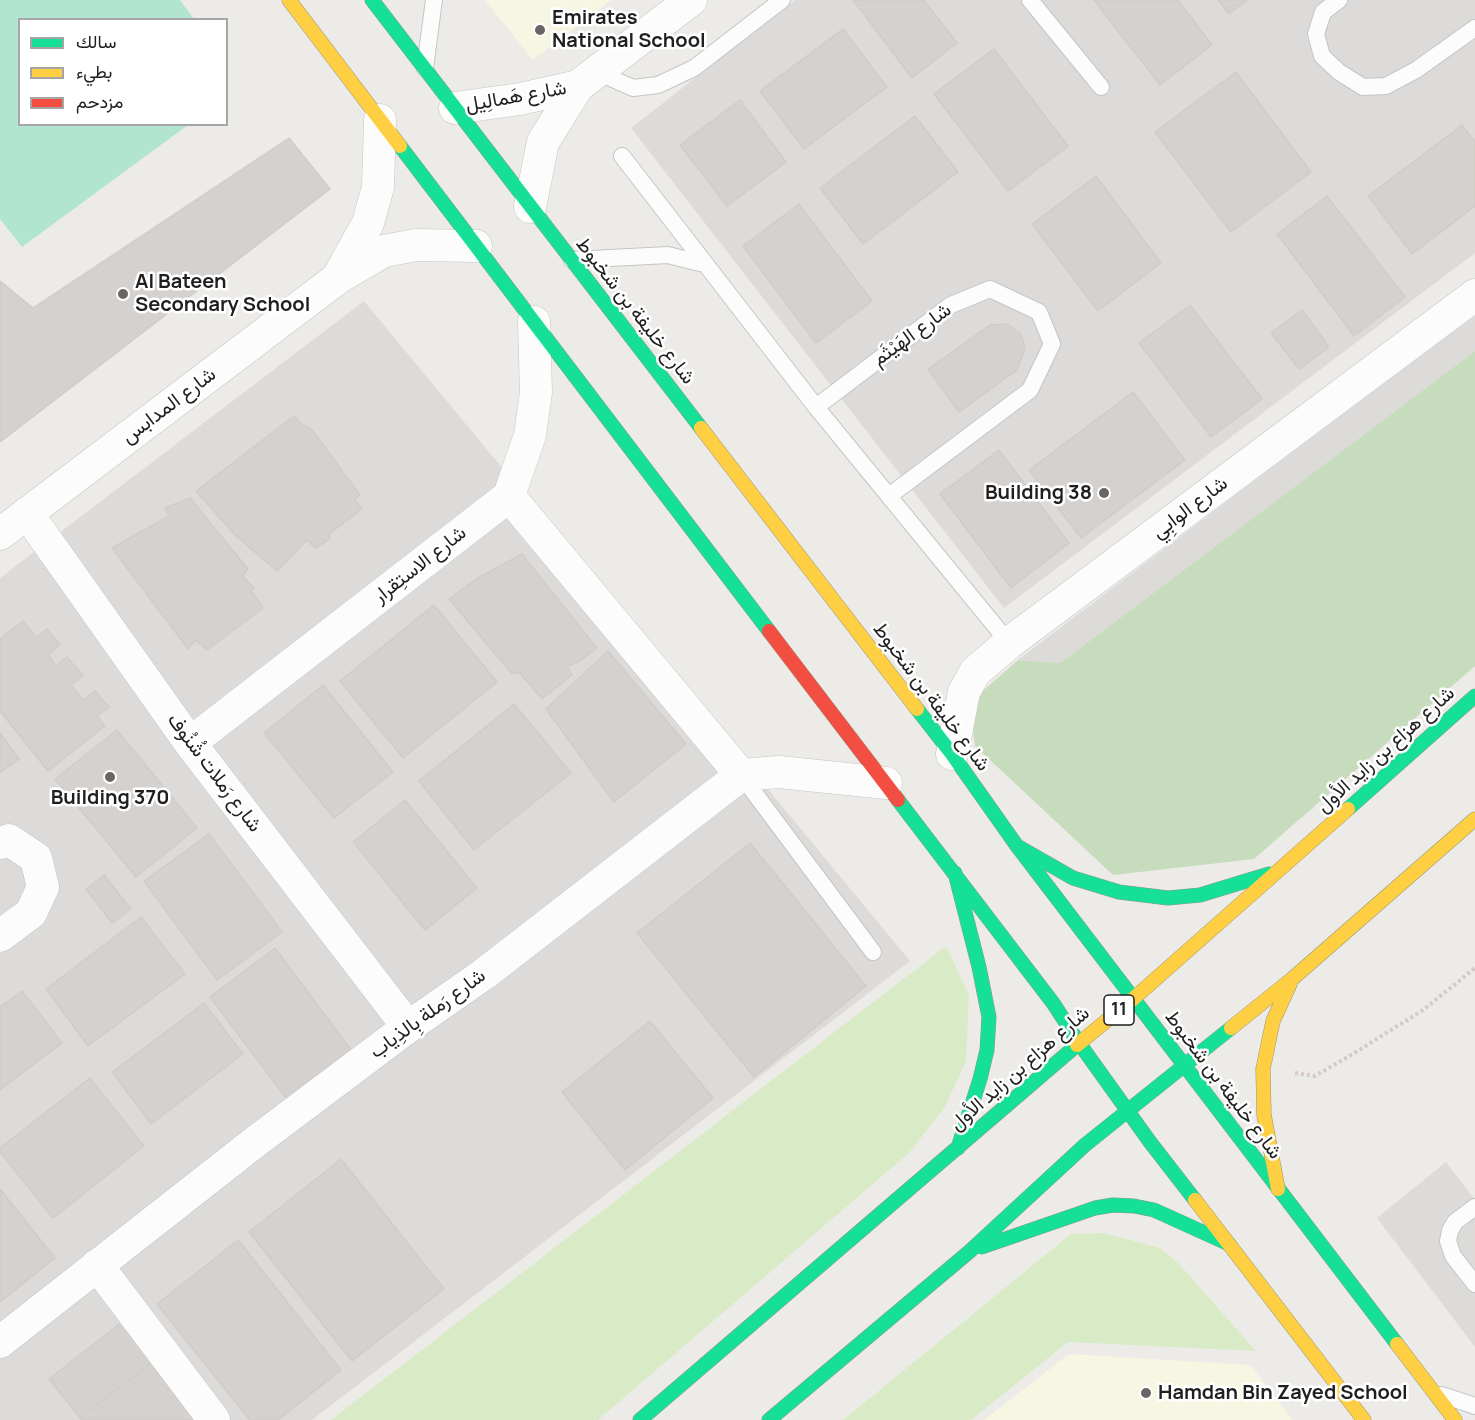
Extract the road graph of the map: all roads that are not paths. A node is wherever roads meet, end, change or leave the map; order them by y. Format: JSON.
{"nodes":[{"id":1,"x":289,"y":0,"type":"edge"},
{"id":2,"x":372,"y":0,"type":"edge"},
{"id":3,"x":434,"y":0,"type":"edge"},
{"id":4,"x":691,"y":0,"type":"edge"},
{"id":5,"x":782,"y":0,"type":"edge"},
{"id":6,"x":1030,"y":0,"type":"edge"},
{"id":7,"x":1339,"y":0,"type":"edge"},
{"id":8,"x":1475,"y":28,"type":"edge"},
{"id":9,"x":425,"y":69,"type":"junction"},
{"id":10,"x":587,"y":79,"type":"junction"},
{"id":11,"x":1101,"y":87,"type":"dead end"},
{"id":12,"x":455,"y":108,"type":"junction"},
{"id":13,"x":380,"y":120,"type":"junction"},
{"id":14,"x":622,"y":156,"type":"dead end"},
{"id":15,"x":530,"y":207,"type":"junction"},
{"id":16,"x":476,"y":246,"type":"junction"},
{"id":17,"x":571,"y":260,"type":"junction"},
{"id":18,"x":704,"y":264,"type":"junction"},
{"id":19,"x":338,"y":278,"type":"junction"},
{"id":20,"x":1475,"y":295,"type":"edge"},
{"id":21,"x":534,"y":322,"type":"junction"},
{"id":22,"x":816,"y":407,"type":"junction"},
{"id":23,"x":509,"y":496,"type":"junction"},
{"id":24,"x":889,"y":496,"type":"junction"},
{"id":25,"x":27,"y":513,"type":"junction"},
{"id":26,"x":0,"y":533,"type":"edge"},
{"id":27,"x":1009,"y":643,"type":"junction"},
{"id":28,"x":1475,"y":696,"type":"edge"},
{"id":29,"x":189,"y":743,"type":"junction"},
{"id":30,"x":952,"y":754,"type":"junction"},
{"id":31,"x":741,"y":775,"type":"junction"},
{"id":32,"x":886,"y":783,"type":"junction"},
{"id":33,"x":1475,"y":819,"type":"edge"},
{"id":34,"x":0,"y":843,"type":"edge"},
{"id":35,"x":1017,"y":846,"type":"junction"},
{"id":36,"x":1279,"y":870,"type":"junction"},
{"id":37,"x":955,"y":873,"type":"junction"},
{"id":38,"x":0,"y":936,"type":"edge"},
{"id":39,"x":873,"y":952,"type":"dead end"},
{"id":40,"x":1293,"y":979,"type":"junction"},
{"id":41,"x":1133,"y":999,"type":"junction"},
{"id":42,"x":408,"y":1027,"type":"junction"},
{"id":43,"x":1079,"y":1044,"type":"junction"},
{"id":44,"x":1184,"y":1065,"type":"junction"},
{"id":45,"x":1128,"y":1110,"type":"junction"},
{"id":46,"x":958,"y":1148,"type":"junction"},
{"id":47,"x":1278,"y":1189,"type":"junction"},
{"id":48,"x":1475,"y":1207,"type":"edge"},
{"id":49,"x":1229,"y":1244,"type":"junction"},
{"id":50,"x":969,"y":1252,"type":"junction"},
{"id":51,"x":98,"y":1265,"type":"junction"},
{"id":52,"x":1473,"y":1279,"type":"edge"},
{"id":53,"x":0,"y":1342,"type":"edge"},
{"id":54,"x":1432,"y":1390,"type":"junction"},
{"id":55,"x":1475,"y":1406,"type":"edge"},
{"id":56,"x":214,"y":1420,"type":"edge"},
{"id":57,"x":640,"y":1420,"type":"edge"},
{"id":58,"x":770,"y":1420,"type":"edge"},
{"id":59,"x":1364,"y":1420,"type":"edge"},
{"id":60,"x":1455,"y":1420,"type":"edge"}],
"edges":[{"from":1,"to":13,"type":"main road"},
{"from":2,"to":9,"type":"main road","name":"شارع خليفة بن شخبوط"},
{"from":3,"to":9,"type":"lane"},
{"from":4,"to":10,"type":"street","name":"شارع هَمالِيل"},
{"from":5,"to":10,"type":"lane"},
{"from":6,"to":11,"type":"lane"},
{"from":7,"to":8,"type":"lane"},
{"from":9,"to":12,"type":"main road","name":"شارع خليفة بن شخبوط"},
{"from":10,"to":12,"type":"street","name":"شارع هَمالِيل"},
{"from":10,"to":15,"type":"street","name":"شارع هَمالِيل"},
{"from":12,"to":15,"type":"main road","name":"شارع خليفة بن شخبوط"},
{"from":13,"to":16,"type":"main road"},
{"from":13,"to":19,"type":"street","name":"شارع المدابس"},
{"from":14,"to":18,"type":"lane"},
{"from":15,"to":17,"type":"main road","name":"شارع خليفة بن شخبوط"},
{"from":16,"to":19,"type":"street","name":"شارع المدابس"},
{"from":16,"to":21,"type":"main road"},
{"from":17,"to":18,"type":"lane"},
{"from":17,"to":30,"type":"main road","name":"شارع خليفة بن شخبوط"},
{"from":18,"to":22,"type":"lane"},
{"from":19,"to":25,"type":"street","name":"شارع المدابس"},
{"from":20,"to":27,"type":"street","name":"شارع الوابِي"},
{"from":21,"to":23,"type":"street"},
{"from":21,"to":32,"type":"main road"},
{"from":22,"to":24,"type":"lane"},
{"from":22,"to":24,"type":"lane","name":"شارع الهَيْثَم"},
{"from":23,"to":29,"type":"street","name":"شارع الاستِقرار"},
{"from":23,"to":31,"type":"street"},
{"from":24,"to":27,"type":"lane"},
{"from":25,"to":26,"type":"street","name":"شارع المدابس"},
{"from":25,"to":29,"type":"street","name":"شارع رَملات شُنُوف"},
{"from":27,"to":30,"type":"street","name":"شارع الوابِي"},
{"from":28,"to":36,"type":"main road","name":"شارع هزاع بن زايد الأول","number":"11"},
{"from":29,"to":42,"type":"street","name":"شارع رَملات شُنُوف"},
{"from":30,"to":35,"type":"main road","name":"شارع خليفة بن شخبوط"},
{"from":31,"to":32,"type":"street"},
{"from":31,"to":39,"type":"lane"},
{"from":31,"to":42,"type":"street","name":"شارع رَملة بِالذِياب"},
{"from":32,"to":37,"type":"main road"},
{"from":33,"to":40,"type":"main road"},
{"from":34,"to":38,"type":"street"},
{"from":35,"to":36,"type":"main road"},
{"from":35,"to":41,"type":"main road","name":"شارع خليفة بن شخبوط"},
{"from":36,"to":41,"type":"main road","name":"شارع هزاع بن زايد الأول","number":"11"},
{"from":37,"to":43,"type":"main road"},
{"from":37,"to":46,"type":"main road"},
{"from":40,"to":44,"type":"main road"},
{"from":40,"to":47,"type":"main road"},
{"from":41,"to":43,"type":"main road","name":"شارع هزاع بن زايد الأول","number":"11"},
{"from":41,"to":44,"type":"main road","name":"شارع خليفة بن شخبوط"},
{"from":42,"to":51,"type":"street","name":"شارع رَملة بِالذِياب"},
{"from":43,"to":45,"type":"main road"},
{"from":43,"to":46,"type":"main road","name":"شارع هزاع بن زايد الأول","number":"11"},
{"from":44,"to":45,"type":"main road"},
{"from":44,"to":47,"type":"main road","name":"شارع خليفة بن شخبوط"},
{"from":45,"to":49,"type":"main road"},
{"from":45,"to":50,"type":"main road"},
{"from":46,"to":57,"type":"main road","name":"شارع هزاع بن زايد الأول","number":"11"},
{"from":47,"to":54,"type":"main road","name":"شارع خليفة بن شخبوط"},
{"from":48,"to":52,"type":"lane"},
{"from":49,"to":50,"type":"main road"},
{"from":49,"to":59,"type":"main road"},
{"from":50,"to":58,"type":"main road"},
{"from":51,"to":53,"type":"street","name":"شارع رَملة بِالذِياب"},
{"from":51,"to":56,"type":"street"},
{"from":54,"to":55,"type":"lane"},
{"from":54,"to":60,"type":"main road","name":"شارع خليفة بن شخبوط"}]}
